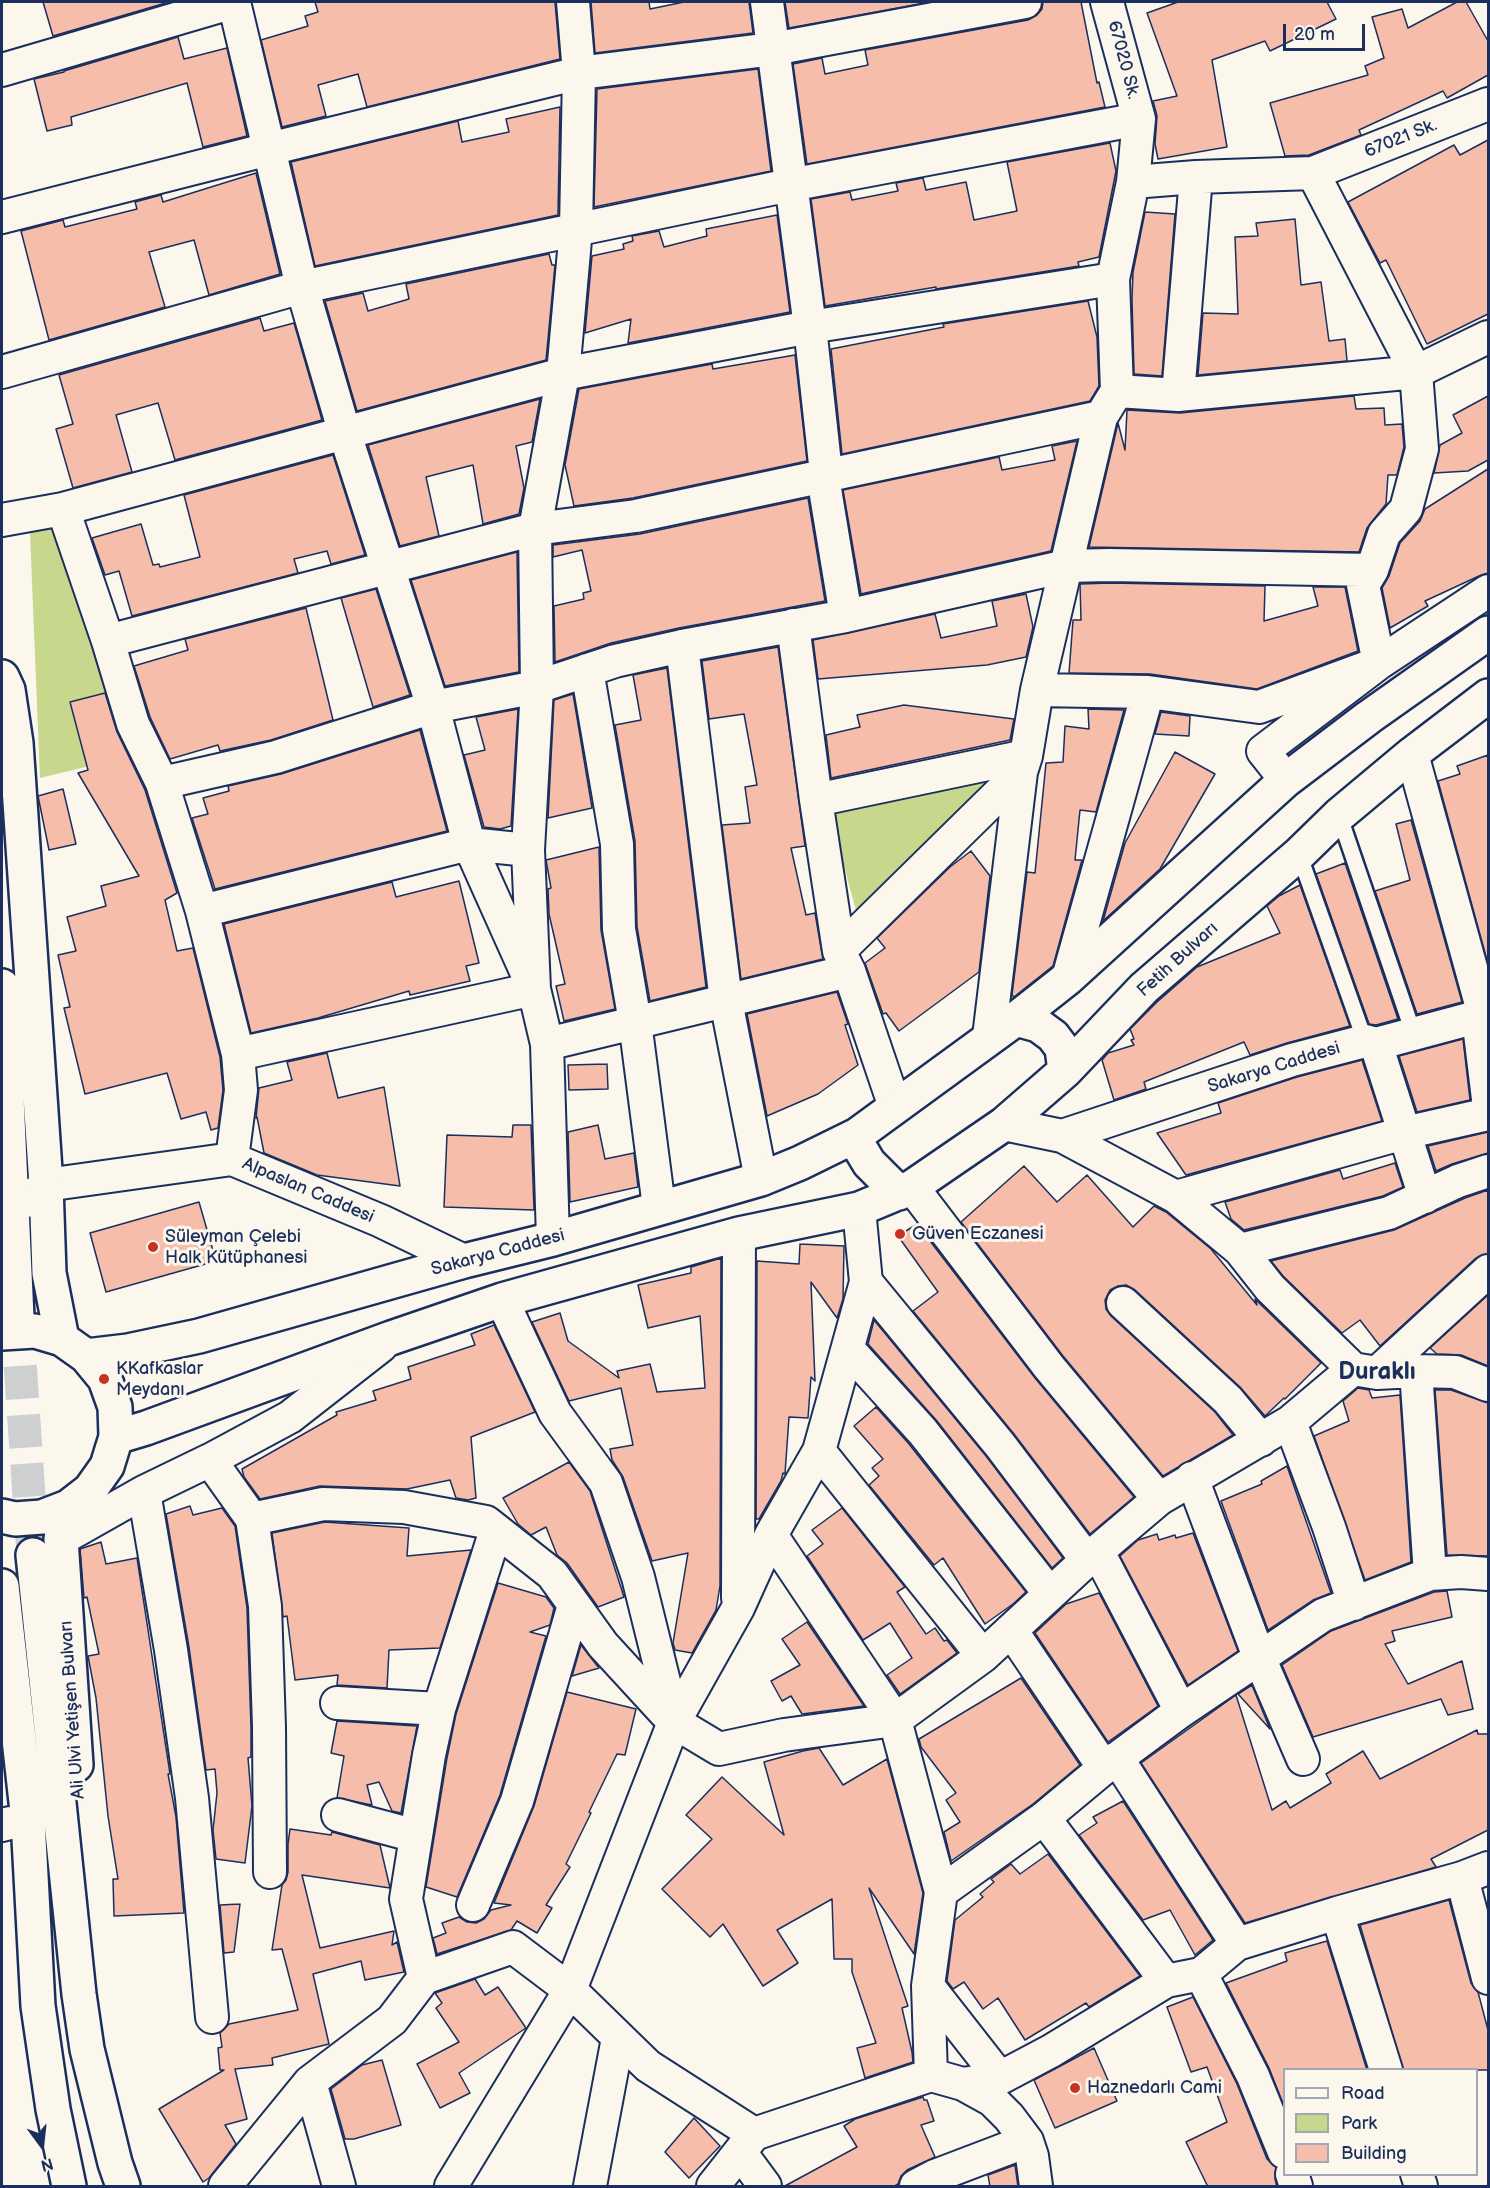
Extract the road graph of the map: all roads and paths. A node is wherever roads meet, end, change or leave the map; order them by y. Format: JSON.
{"nodes":[{"id":1,"x":234,"y":2,"type":"edge"},
{"id":2,"x":573,"y":2,"type":"edge"},
{"id":3,"x":766,"y":2,"type":"edge"},
{"id":4,"x":1025,"y":2,"type":"edge"},
{"id":5,"x":1107,"y":2,"type":"edge"},
{"id":6,"x":773,"y":48,"type":"junction"},
{"id":7,"x":2,"y":70,"type":"edge"},
{"id":8,"x":579,"y":73,"type":"junction"},
{"id":9,"x":1488,"y":104,"type":"edge"},
{"id":10,"x":1139,"y":119,"type":"junction"},
{"id":11,"x":269,"y":149,"type":"junction"},
{"id":12,"x":1313,"y":173,"type":"junction"},
{"id":13,"x":1196,"y":177,"type":"junction"},
{"id":14,"x":1133,"y":182,"type":"junction"},
{"id":15,"x":790,"y":185,"type":"junction"},
{"id":16,"x":2,"y":217,"type":"edge"},
{"id":17,"x":576,"y":229,"type":"junction"},
{"id":18,"x":1113,"y":279,"type":"junction"},
{"id":19,"x":302,"y":287,"type":"junction"},
{"id":20,"x":810,"y":327,"type":"junction"},
{"id":21,"x":1488,"y":336,"type":"edge"},
{"id":22,"x":2,"y":372,"type":"edge"},
{"id":23,"x":1416,"y":372,"type":"junction"},
{"id":24,"x":563,"y":374,"type":"junction"},
{"id":25,"x":1117,"y":391,"type":"junction"},
{"id":26,"x":1178,"y":395,"type":"junction"},
{"id":27,"x":1101,"y":417,"type":"junction"},
{"id":28,"x":345,"y":434,"type":"junction"},
{"id":29,"x":823,"y":477,"type":"junction"},
{"id":30,"x":63,"y":509,"type":"junction"},
{"id":31,"x":2,"y":520,"type":"edge"},
{"id":32,"x":535,"y":529,"type":"junction"},
{"id":33,"x":1066,"y":566,"type":"junction"},
{"id":34,"x":388,"y":569,"type":"junction"},
{"id":35,"x":1372,"y":570,"type":"junction"},
{"id":36,"x":1488,"y":591,"type":"edge"},
{"id":37,"x":846,"y":616,"type":"junction"},
{"id":38,"x":793,"y":626,"type":"junction"},
{"id":39,"x":1488,"y":633,"type":"edge"},
{"id":40,"x":108,"y":641,"type":"junction"},
{"id":41,"x":682,"y":646,"type":"junction"},
{"id":42,"x":1379,"y":663,"type":"junction"},
{"id":43,"x":586,"y":670,"type":"junction"},
{"id":44,"x":2,"y":677,"type":"edge"},
{"id":45,"x":537,"y":687,"type":"junction"},
{"id":46,"x":1037,"y":690,"type":"junction"},
{"id":47,"x":1148,"y":692,"type":"junction"},
{"id":48,"x":1488,"y":696,"type":"edge"},
{"id":49,"x":432,"y":707,"type":"junction"},
{"id":50,"x":1412,"y":754,"type":"junction"},
{"id":51,"x":1023,"y":764,"type":"junction"},
{"id":52,"x":1286,"y":780,"type":"junction"},
{"id":53,"x":162,"y":783,"type":"junction"},
{"id":54,"x":816,"y":800,"type":"junction"},
{"id":55,"x":1339,"y":815,"type":"junction"},
{"id":56,"x":469,"y":844,"type":"junction"},
{"id":57,"x":528,"y":850,"type":"junction"},
{"id":58,"x":1299,"y":854,"type":"junction"},
{"id":59,"x":202,"y":911,"type":"junction"},
{"id":60,"x":844,"y":961,"type":"junction"},
{"id":61,"x":1068,"y":978,"type":"junction"},
{"id":62,"x":2,"y":986,"type":"edge"},
{"id":63,"x":534,"y":989,"type":"junction"},
{"id":64,"x":726,"y":1001,"type":"junction"},
{"id":65,"x":1484,"y":1015,"type":"edge"},
{"id":66,"x":1016,"y":1019,"type":"junction"},
{"id":67,"x":635,"y":1022,"type":"junction"},
{"id":68,"x":1413,"y":1032,"type":"junction"},
{"id":69,"x":989,"y":1037,"type":"junction"},
{"id":70,"x":1370,"y":1042,"type":"junction"},
{"id":71,"x":547,"y":1044,"type":"junction"},
{"id":72,"x":238,"y":1054,"type":"junction"},
{"id":73,"x":1065,"y":1071,"type":"junction"},
{"id":74,"x":1488,"y":1099,"type":"edge"},
{"id":75,"x":895,"y":1107,"type":"junction"},
{"id":76,"x":1488,"y":1114,"type":"edge"},
{"id":77,"x":1004,"y":1124,"type":"junction"},
{"id":78,"x":1404,"y":1133,"type":"junction"},
{"id":79,"x":857,"y":1135,"type":"junction"},
{"id":80,"x":1062,"y":1136,"type":"junction"},
{"id":81,"x":232,"y":1159,"type":"junction"},
{"id":82,"x":1488,"y":1171,"type":"edge"},
{"id":83,"x":760,"y":1179,"type":"junction"},
{"id":84,"x":46,"y":1185,"type":"junction"},
{"id":85,"x":905,"y":1190,"type":"junction"},
{"id":86,"x":1176,"y":1197,"type":"junction"},
{"id":87,"x":1425,"y":1197,"type":"junction"},
{"id":88,"x":659,"y":1207,"type":"junction"},
{"id":89,"x":859,"y":1209,"type":"junction"},
{"id":90,"x":12,"y":1214,"type":"junction"},
{"id":91,"x":739,"y":1234,"type":"junction"},
{"id":92,"x":553,"y":1239,"type":"junction"},
{"id":93,"x":1240,"y":1250,"type":"junction"},
{"id":94,"x":464,"y":1261,"type":"junction"},
{"id":95,"x":1488,"y":1271,"type":"edge"},
{"id":96,"x":866,"y":1282,"type":"junction"},
{"id":97,"x":502,"y":1300,"type":"junction"},
{"id":98,"x":1122,"y":1304,"type":"dead end"},
{"id":99,"x":9,"y":1325,"type":"edge"},
{"id":100,"x":391,"y":1338,"type":"junction"},
{"id":101,"x":74,"y":1347,"type":"junction"},
{"id":102,"x":848,"y":1349,"type":"junction"},
{"id":103,"x":1365,"y":1371,"type":"junction"},
{"id":104,"x":1416,"y":1371,"type":"junction"},
{"id":105,"x":1488,"y":1385,"type":"edge"},
{"id":106,"x":1290,"y":1422,"type":"junction"},
{"id":107,"x":116,"y":1437,"type":"junction"},
{"id":108,"x":1260,"y":1440,"type":"junction"},
{"id":109,"x":819,"y":1451,"type":"junction"},
{"id":110,"x":210,"y":1460,"type":"junction"},
{"id":111,"x":1192,"y":1478,"type":"junction"},
{"id":112,"x":144,"y":1492,"type":"junction"},
{"id":113,"x":1159,"y":1499,"type":"junction"},
{"id":114,"x":68,"y":1507,"type":"junction"},
{"id":115,"x":2,"y":1516,"type":"edge"},
{"id":116,"x":252,"y":1519,"type":"junction"},
{"id":117,"x":496,"y":1530,"type":"junction"},
{"id":118,"x":771,"y":1535,"type":"junction"},
{"id":119,"x":61,"y":1539,"type":"junction"},
{"id":120,"x":33,"y":1555,"type":"tunnel mouth"},
{"id":121,"x":1092,"y":1556,"type":"junction"},
{"id":122,"x":1430,"y":1574,"type":"junction"},
{"id":123,"x":1488,"y":1574,"type":"edge"},
{"id":124,"x":2,"y":1586,"type":"edge"},
{"id":125,"x":1050,"y":1594,"type":"junction"},
{"id":126,"x":1354,"y":1604,"type":"junction"},
{"id":127,"x":574,"y":1605,"type":"junction"},
{"id":128,"x":738,"y":1608,"type":"junction"},
{"id":129,"x":1011,"y":1630,"type":"junction"},
{"id":130,"x":983,"y":1656,"type":"junction"},
{"id":131,"x":1259,"y":1657,"type":"junction"},
{"id":132,"x":337,"y":1703,"type":"dead end"},
{"id":133,"x":439,"y":1709,"type":"junction"},
{"id":134,"x":1181,"y":1711,"type":"junction"},
{"id":135,"x":895,"y":1720,"type":"junction"},
{"id":136,"x":674,"y":1722,"type":"junction"},
{"id":137,"x":2,"y":1758,"type":"edge"},
{"id":138,"x":1303,"y":1759,"type":"dead end"},
{"id":139,"x":1110,"y":1763,"type":"junction"},
{"id":140,"x":338,"y":1815,"type":"dead end"},
{"id":141,"x":1044,"y":1818,"type":"junction"},
{"id":142,"x":6,"y":1824,"type":"edge"},
{"id":143,"x":416,"y":1836,"type":"junction"},
{"id":144,"x":270,"y":1872,"type":"dead end"},
{"id":145,"x":1475,"y":1873,"type":"edge"},
{"id":146,"x":941,"y":1892,"type":"junction"},
{"id":147,"x":473,"y":1905,"type":"dead end"},
{"id":148,"x":70,"y":1912,"type":"junction"},
{"id":149,"x":1337,"y":1913,"type":"junction"},
{"id":150,"x":34,"y":1920,"type":"junction"},
{"id":151,"x":1237,"y":1944,"type":"junction"},
{"id":152,"x":1201,"y":1974,"type":"junction"},
{"id":153,"x":424,"y":1978,"type":"junction"},
{"id":154,"x":1488,"y":1978,"type":"edge"},
{"id":155,"x":1166,"y":1981,"type":"junction"},
{"id":156,"x":928,"y":1986,"type":"junction"},
{"id":157,"x":570,"y":1990,"type":"junction"},
{"id":158,"x":212,"y":2017,"type":"dead end"},
{"id":159,"x":618,"y":2038,"type":"junction"},
{"id":160,"x":1385,"y":2068,"type":"edge"},
{"id":161,"x":931,"y":2075,"type":"junction"},
{"id":162,"x":1000,"y":2078,"type":"junction"},
{"id":163,"x":310,"y":2082,"type":"junction"},
{"id":164,"x":963,"y":2084,"type":"junction"},
{"id":165,"x":1027,"y":2141,"type":"junction"},
{"id":166,"x":747,"y":2143,"type":"junction"},
{"id":167,"x":1283,"y":2150,"type":"edge"},
{"id":168,"x":69,"y":2187,"type":"edge"},
{"id":169,"x":123,"y":2187,"type":"edge"},
{"id":170,"x":225,"y":2187,"type":"edge"},
{"id":171,"x":339,"y":2187,"type":"edge"},
{"id":172,"x":451,"y":2187,"type":"edge"},
{"id":173,"x":590,"y":2187,"type":"edge"},
{"id":174,"x":713,"y":2187,"type":"edge"},
{"id":175,"x":765,"y":2187,"type":"edge"},
{"id":176,"x":916,"y":2187,"type":"edge"},
{"id":177,"x":1036,"y":2187,"type":"edge"}],
"edges":[{"from":1,"to":7,"type":"street"},
{"from":1,"to":11,"type":"street"},
{"from":2,"to":8,"type":"street"},
{"from":3,"to":6,"type":"street"},
{"from":4,"to":6,"type":"street"},
{"from":5,"to":10,"type":"street","name":"67020 Sk."},
{"from":6,"to":8,"type":"street"},
{"from":6,"to":15,"type":"street"},
{"from":8,"to":11,"type":"street"},
{"from":8,"to":17,"type":"street"},
{"from":9,"to":12,"type":"street","name":"67021 Sk."},
{"from":10,"to":14,"type":"street"},
{"from":10,"to":15,"type":"street"},
{"from":11,"to":16,"type":"street"},
{"from":11,"to":19,"type":"street"},
{"from":12,"to":13,"type":"street","name":"67021 Sk."},
{"from":12,"to":23,"type":"street"},
{"from":13,"to":14,"type":"street","name":"67021 Sk."},
{"from":13,"to":26,"type":"street"},
{"from":14,"to":18,"type":"street"},
{"from":15,"to":17,"type":"street"},
{"from":15,"to":20,"type":"street"},
{"from":17,"to":19,"type":"street"},
{"from":17,"to":24,"type":"street"},
{"from":18,"to":20,"type":"street"},
{"from":18,"to":25,"type":"street"},
{"from":19,"to":22,"type":"street"},
{"from":19,"to":28,"type":"street"},
{"from":20,"to":24,"type":"street"},
{"from":20,"to":29,"type":"street"},
{"from":21,"to":23,"type":"street"},
{"from":23,"to":26,"type":"street"},
{"from":23,"to":35,"type":"street"},
{"from":24,"to":28,"type":"street"},
{"from":24,"to":32,"type":"street"},
{"from":25,"to":26,"type":"street"},
{"from":25,"to":27,"type":"street"},
{"from":27,"to":29,"type":"street"},
{"from":27,"to":33,"type":"street"},
{"from":28,"to":30,"type":"street"},
{"from":28,"to":34,"type":"street"},
{"from":29,"to":32,"type":"street"},
{"from":29,"to":37,"type":"street"},
{"from":30,"to":31,"type":"street"},
{"from":30,"to":40,"type":"street"},
{"from":32,"to":34,"type":"street"},
{"from":32,"to":45,"type":"street"},
{"from":33,"to":35,"type":"street"},
{"from":33,"to":37,"type":"street"},
{"from":33,"to":46,"type":"street"},
{"from":34,"to":40,"type":"street"},
{"from":34,"to":49,"type":"street"},
{"from":35,"to":42,"type":"street"},
{"from":36,"to":42,"type":"street"},
{"from":37,"to":38,"type":"street"},
{"from":38,"to":41,"type":"street"},
{"from":38,"to":54,"type":"street"},
{"from":39,"to":52,"type":"main road"},
{"from":40,"to":53,"type":"street"},
{"from":41,"to":43,"type":"street"},
{"from":41,"to":64,"type":"street"},
{"from":42,"to":47,"type":"street"},
{"from":42,"to":52,"type":"street"},
{"from":43,"to":45,"type":"street"},
{"from":43,"to":67,"type":"street"},
{"from":44,"to":84,"type":"main road"},
{"from":45,"to":49,"type":"street"},
{"from":45,"to":57,"type":"street"},
{"from":46,"to":47,"type":"street"},
{"from":46,"to":51,"type":"street"},
{"from":47,"to":61,"type":"street"},
{"from":48,"to":50,"type":"main road","name":"Fetih Bulvarı"},
{"from":49,"to":53,"type":"street"},
{"from":49,"to":56,"type":"street"},
{"from":50,"to":55,"type":"main road","name":"Fetih Bulvarı"},
{"from":50,"to":65,"type":"street"},
{"from":51,"to":54,"type":"street"},
{"from":51,"to":60,"type":"street"},
{"from":51,"to":69,"type":"street"},
{"from":52,"to":61,"type":"main road"},
{"from":53,"to":59,"type":"street"},
{"from":54,"to":60,"type":"street"},
{"from":55,"to":58,"type":"main road","name":"Fetih Bulvarı"},
{"from":55,"to":68,"type":"lane"},
{"from":56,"to":57,"type":"street"},
{"from":56,"to":59,"type":"street"},
{"from":56,"to":63,"type":"street"},
{"from":57,"to":63,"type":"street"},
{"from":58,"to":70,"type":"lane"},
{"from":58,"to":73,"type":"main road","name":"Fetih Bulvarı"},
{"from":59,"to":72,"type":"street"},
{"from":60,"to":64,"type":"street"},
{"from":60,"to":75,"type":"street"},
{"from":61,"to":66,"type":"main road"},
{"from":62,"to":90,"type":"main road"},
{"from":63,"to":71,"type":"street"},
{"from":63,"to":72,"type":"street"},
{"from":64,"to":67,"type":"street"},
{"from":64,"to":83,"type":"street"},
{"from":65,"to":68,"type":"street","name":"Sakarya Caddesi"},
{"from":65,"to":74,"type":"street"},
{"from":66,"to":69,"type":"main road"},
{"from":66,"to":73,"type":"main road"},
{"from":67,"to":71,"type":"street"},
{"from":67,"to":88,"type":"street"},
{"from":68,"to":70,"type":"street","name":"Sakarya Caddesi"},
{"from":69,"to":75,"type":"main road"},
{"from":70,"to":78,"type":"street"},
{"from":70,"to":80,"type":"street","name":"Sakarya Caddesi"},
{"from":71,"to":92,"type":"street"},
{"from":72,"to":81,"type":"street"},
{"from":73,"to":77,"type":"main road","name":"Fetih Bulvarı"},
{"from":75,"to":79,"type":"main road","name":"Sakarya Caddesi"},
{"from":76,"to":78,"type":"street"},
{"from":77,"to":80,"type":"street"},
{"from":77,"to":85,"type":"main road","name":"Fetih Bulvarı"},
{"from":78,"to":86,"type":"street"},
{"from":78,"to":87,"type":"street"},
{"from":79,"to":83,"type":"main road","name":"Sakarya Caddesi"},
{"from":79,"to":85,"type":"main road"},
{"from":80,"to":86,"type":"street"},
{"from":81,"to":84,"type":"street","name":"Alpaslan Caddesi"},
{"from":81,"to":94,"type":"street","name":"Alpaslan Caddesi"},
{"from":82,"to":87,"type":"street"},
{"from":83,"to":88,"type":"main road","name":"Sakarya Caddesi"},
{"from":84,"to":90,"type":"street"},
{"from":84,"to":101,"type":"main road"},
{"from":85,"to":89,"type":"main road","name":"Fetih Bulvarı"},
{"from":85,"to":113,"type":"street"},
{"from":86,"to":93,"type":"street"},
{"from":87,"to":93,"type":"street"},
{"from":88,"to":92,"type":"main road","name":"Sakarya Caddesi"},
{"from":89,"to":91,"type":"main road"},
{"from":89,"to":96,"type":"street"},
{"from":90,"to":99,"type":"main road"},
{"from":91,"to":97,"type":"main road"},
{"from":91,"to":128,"type":"street"},
{"from":92,"to":94,"type":"main road","name":"Sakarya Caddesi"},
{"from":93,"to":103,"type":"street"},
{"from":94,"to":101,"type":"main road","name":"Sakarya Caddesi"},
{"from":95,"to":103,"type":"street"},
{"from":96,"to":102,"type":"street"},
{"from":96,"to":121,"type":"street"},
{"from":97,"to":100,"type":"main road"},
{"from":97,"to":136,"type":"street"},
{"from":98,"to":108,"type":"street"},
{"from":99,"to":101,"type":"main road"},
{"from":100,"to":107,"type":"main road"},
{"from":100,"to":110,"type":"street"},
{"from":101,"to":107,"type":"main road"},
{"from":102,"to":109,"type":"street"},
{"from":102,"to":125,"type":"street"},
{"from":103,"to":104,"type":"street"},
{"from":103,"to":106,"type":"street"},
{"from":104,"to":105,"type":"street"},
{"from":104,"to":122,"type":"street"},
{"from":106,"to":108,"type":"street"},
{"from":106,"to":126,"type":"street"},
{"from":107,"to":114,"type":"main road"},
{"from":108,"to":111,"type":"street"},
{"from":109,"to":118,"type":"street"},
{"from":109,"to":130,"type":"street"},
{"from":110,"to":112,"type":"street"},
{"from":110,"to":116,"type":"street"},
{"from":111,"to":113,"type":"street"},
{"from":111,"to":131,"type":"street"},
{"from":112,"to":119,"type":"street"},
{"from":112,"to":158,"type":"street"},
{"from":113,"to":121,"type":"street"},
{"from":114,"to":115,"type":"main road"},
{"from":114,"to":119,"type":"main road","name":"Ali Ulvi Yetişen Bulvarı"},
{"from":116,"to":117,"type":"street"},
{"from":116,"to":144,"type":"street"},
{"from":117,"to":127,"type":"street"},
{"from":117,"to":133,"type":"street"},
{"from":118,"to":128,"type":"street"},
{"from":118,"to":135,"type":"street"},
{"from":119,"to":148,"type":"main road","name":"Ali Ulvi Yetişen Bulvarı"},
{"from":120,"to":148,"type":"main road","name":"Ali Ulvi Yetişen Bulvarı"},
{"from":121,"to":125,"type":"street"},
{"from":121,"to":134,"type":"street"},
{"from":122,"to":123,"type":"street"},
{"from":122,"to":126,"type":"street"},
{"from":124,"to":150,"type":"main road"},
{"from":125,"to":129,"type":"street"},
{"from":126,"to":131,"type":"street"},
{"from":127,"to":136,"type":"street"},
{"from":127,"to":147,"type":"street"},
{"from":128,"to":136,"type":"street"},
{"from":129,"to":130,"type":"street"},
{"from":129,"to":139,"type":"street"},
{"from":130,"to":135,"type":"street"},
{"from":131,"to":134,"type":"street"},
{"from":131,"to":138,"type":"street"},
{"from":132,"to":133,"type":"street"},
{"from":133,"to":143,"type":"street"},
{"from":134,"to":139,"type":"street"},
{"from":135,"to":136,"type":"street"},
{"from":135,"to":146,"type":"street"},
{"from":136,"to":157,"type":"street"},
{"from":137,"to":142,"type":"main road"},
{"from":139,"to":141,"type":"street"},
{"from":139,"to":151,"type":"street"},
{"from":140,"to":143,"type":"street"},
{"from":141,"to":146,"type":"street"},
{"from":141,"to":155,"type":"street"},
{"from":142,"to":150,"type":"main road"},
{"from":143,"to":153,"type":"street"},
{"from":145,"to":149,"type":"street"},
{"from":145,"to":154,"type":"street"},
{"from":146,"to":156,"type":"street"},
{"from":148,"to":169,"type":"main road","name":"Ali Ulvi Yetişen Bulvarı"},
{"from":149,"to":151,"type":"street"},
{"from":149,"to":160,"type":"street"},
{"from":150,"to":168,"type":"main road"},
{"from":151,"to":152,"type":"street"},
{"from":152,"to":155,"type":"street"},
{"from":152,"to":167,"type":"street"},
{"from":153,"to":157,"type":"street"},
{"from":153,"to":163,"type":"street"},
{"from":155,"to":162,"type":"street"},
{"from":156,"to":161,"type":"street"},
{"from":156,"to":162,"type":"street"},
{"from":157,"to":159,"type":"street"},
{"from":157,"to":172,"type":"street"},
{"from":159,"to":166,"type":"street"},
{"from":159,"to":173,"type":"street"},
{"from":161,"to":164,"type":"street"},
{"from":161,"to":166,"type":"street"},
{"from":162,"to":164,"type":"street"},
{"from":163,"to":170,"type":"street"},
{"from":163,"to":171,"type":"street"},
{"from":164,"to":165,"type":"street"},
{"from":165,"to":176,"type":"street"},
{"from":165,"to":177,"type":"street"},
{"from":166,"to":174,"type":"street"},
{"from":166,"to":175,"type":"street"}]}
